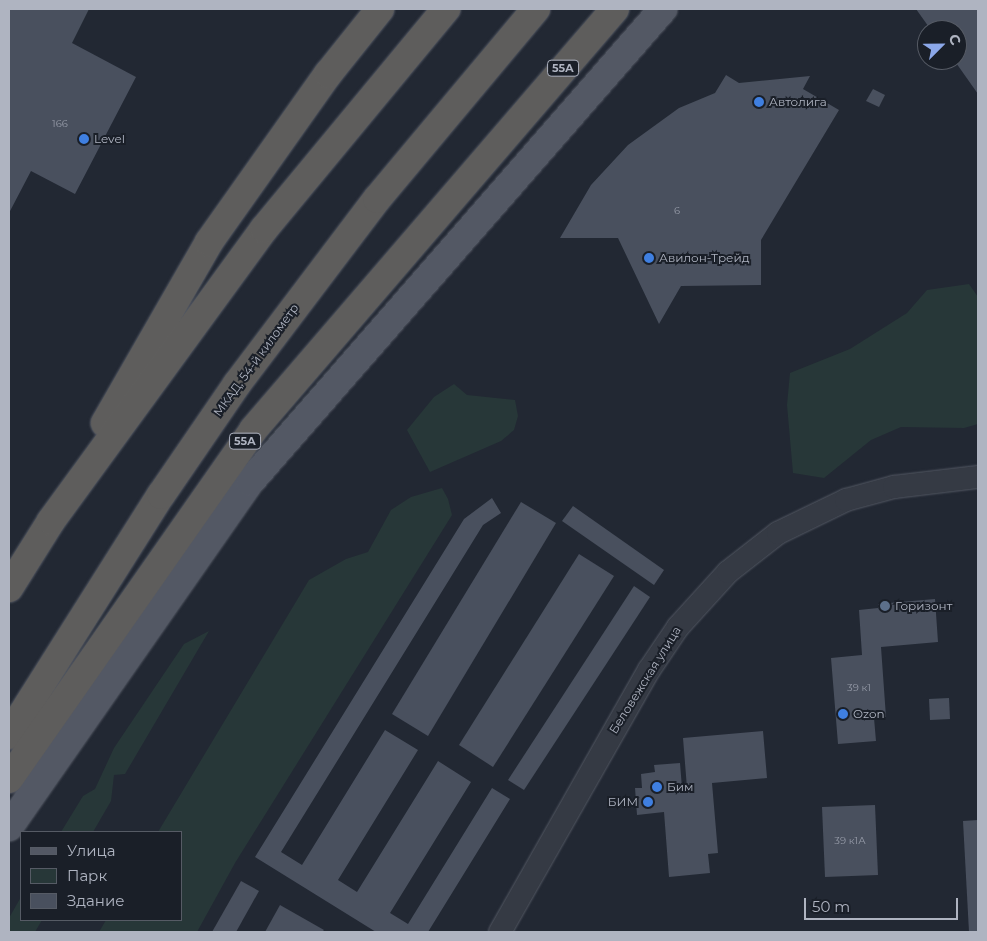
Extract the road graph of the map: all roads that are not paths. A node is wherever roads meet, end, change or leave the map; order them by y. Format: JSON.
{"nodes":[{"id":1,"x":380,"y":9,"type":"edge"},
{"id":2,"x":446,"y":9,"type":"edge"},
{"id":3,"x":536,"y":9,"type":"edge"},
{"id":4,"x":614,"y":9,"type":"edge"},
{"id":5,"x":663,"y":9,"type":"edge"},
{"id":6,"x":978,"y":477,"type":"edge"},
{"id":7,"x":51,"y":521,"type":"junction"},
{"id":8,"x":9,"y":588,"type":"edge"},
{"id":9,"x":9,"y":735,"type":"edge"},
{"id":10,"x":9,"y":779,"type":"edge"},
{"id":11,"x":9,"y":827,"type":"edge"},
{"id":12,"x":500,"y":932,"type":"edge"}],
"edges":[{"from":1,"to":7,"type":"highway"},
{"from":2,"to":7,"type":"highway"},
{"from":3,"to":9,"type":"highway","name":"МКАД, 54-й километр"},
{"from":4,"to":10,"type":"highway","number":"55А"},
{"from":5,"to":11,"type":"main road"},
{"from":6,"to":12,"type":"street","name":"Беловежская улица"},
{"from":7,"to":8,"type":"highway"}]}
